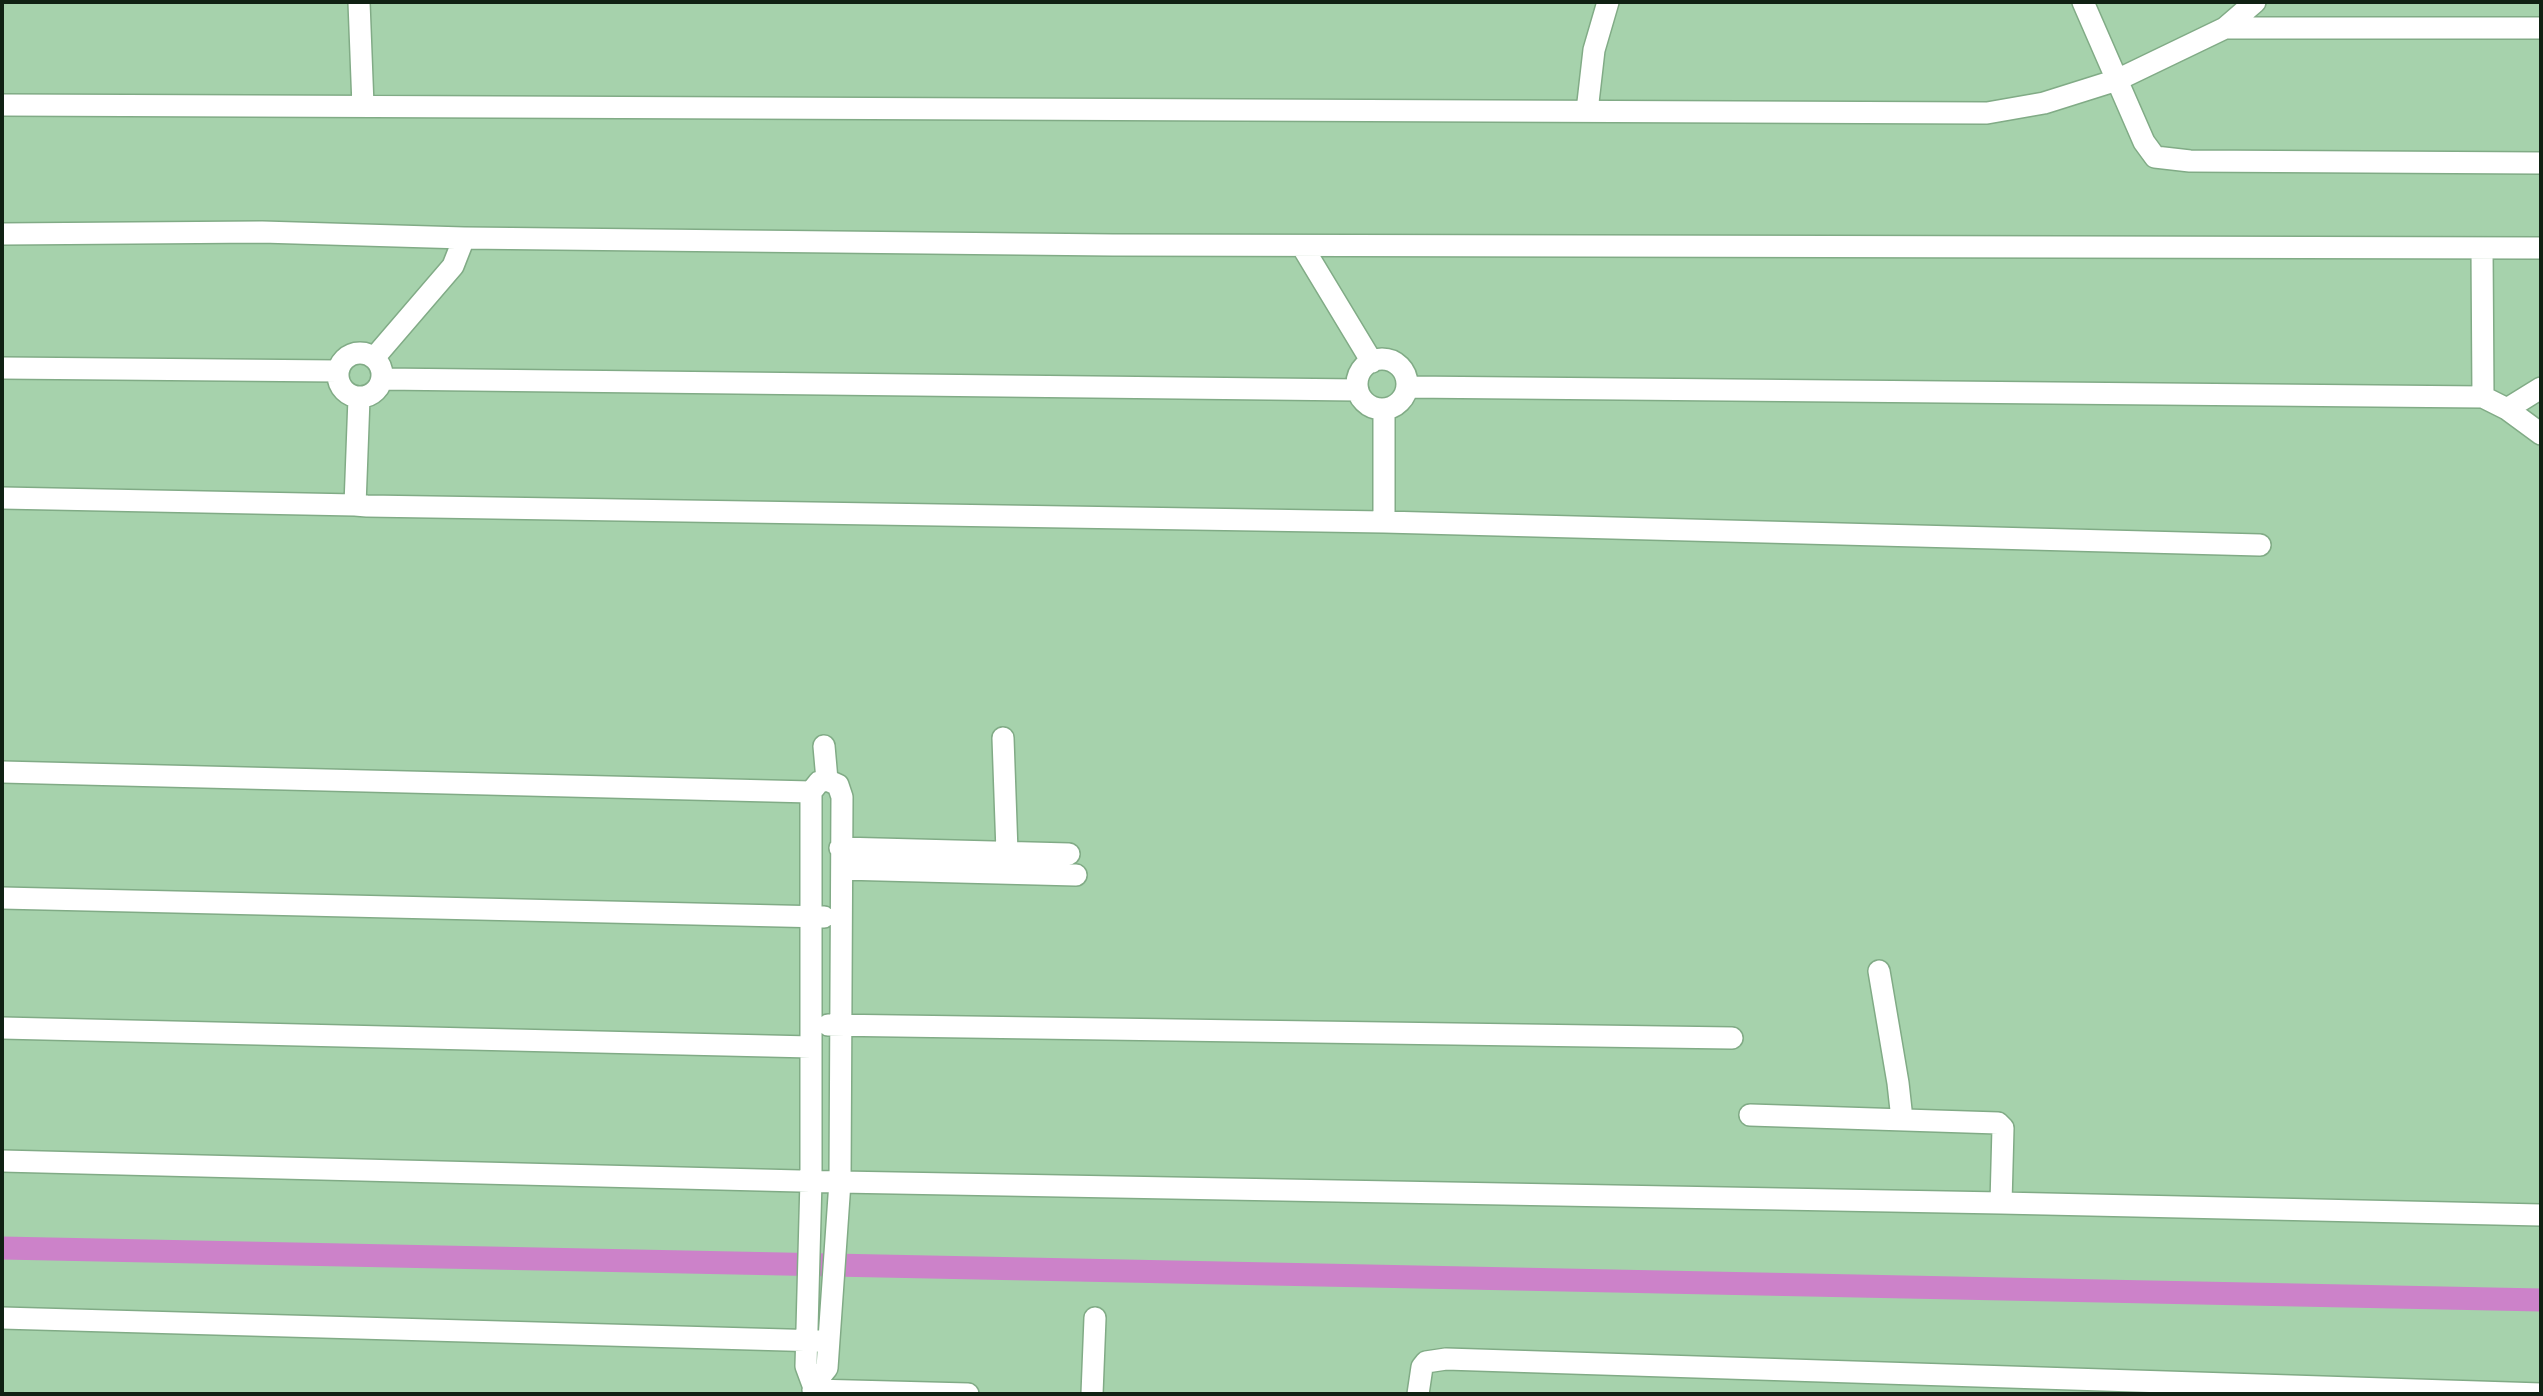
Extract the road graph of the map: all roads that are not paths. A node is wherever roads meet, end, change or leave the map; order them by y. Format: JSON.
{"nodes":[{"id":1,"x":359,"y":2,"type":"edge"},
{"id":2,"x":1608,"y":2,"type":"edge"},
{"id":3,"x":2083,"y":2,"type":"edge"},
{"id":4,"x":2255,"y":2,"type":"edge"},
{"id":5,"x":2225,"y":28,"type":"junction"},
{"id":6,"x":2541,"y":28,"type":"edge"},
{"id":7,"x":2117,"y":80,"type":"junction"},
{"id":8,"x":2,"y":105,"type":"edge"},
{"id":9,"x":363,"y":106,"type":"junction"},
{"id":10,"x":1587,"y":111,"type":"junction"},
{"id":11,"x":2541,"y":163,"type":"edge"},
{"id":12,"x":2,"y":234,"type":"edge"},
{"id":13,"x":464,"y":238,"type":"junction"},
{"id":14,"x":1301,"y":246,"type":"junction"},
{"id":15,"x":2482,"y":248,"type":"junction"},
{"id":16,"x":2541,"y":248,"type":"edge"},
{"id":17,"x":374,"y":358,"type":"junction"},
{"id":18,"x":1372,"y":362,"type":"junction"},
{"id":19,"x":2,"y":368,"type":"edge"},
{"id":20,"x":338,"y":371,"type":"junction"},
{"id":21,"x":382,"y":379,"type":"junction"},
{"id":22,"x":1407,"y":387,"type":"junction"},
{"id":23,"x":2541,"y":388,"type":"edge"},
{"id":24,"x":1358,"y":390,"type":"junction"},
{"id":25,"x":2483,"y":397,"type":"junction"},
{"id":26,"x":359,"y":398,"type":"junction"},
{"id":27,"x":1384,"y":409,"type":"junction"},
{"id":28,"x":2507,"y":409,"type":"junction"},
{"id":29,"x":2541,"y":434,"type":"edge"},
{"id":30,"x":2,"y":498,"type":"edge"},
{"id":31,"x":355,"y":505,"type":"junction"},
{"id":32,"x":1384,"y":522,"type":"junction"},
{"id":33,"x":2260,"y":545,"type":"dead end"},
{"id":34,"x":1003,"y":738,"type":"dead end"},
{"id":35,"x":824,"y":746,"type":"dead end"},
{"id":36,"x":2,"y":772,"type":"edge"},
{"id":37,"x":819,"y":786,"type":"junction"},
{"id":38,"x":1007,"y":852,"type":"junction"},
{"id":39,"x":1069,"y":854,"type":"dead end"},
{"id":40,"x":841,"y":859,"type":"junction"},
{"id":41,"x":1076,"y":875,"type":"dead end"},
{"id":42,"x":2,"y":898,"type":"edge"},
{"id":43,"x":811,"y":917,"type":"junction"},
{"id":44,"x":840,"y":918,"type":"junction"},
{"id":45,"x":1879,"y":971,"type":"dead end"},
{"id":46,"x":811,"y":1025,"type":"junction"},
{"id":47,"x":840,"y":1025,"type":"junction"},
{"id":48,"x":2,"y":1028,"type":"edge"},
{"id":49,"x":1732,"y":1038,"type":"dead end"},
{"id":50,"x":811,"y":1047,"type":"junction"},
{"id":51,"x":1750,"y":1115,"type":"dead end"},
{"id":52,"x":1902,"y":1119,"type":"junction"},
{"id":53,"x":2,"y":1161,"type":"edge"},
{"id":54,"x":811,"y":1180,"type":"junction"},
{"id":55,"x":840,"y":1182,"type":"junction"},
{"id":56,"x":2001,"y":1203,"type":"junction"},
{"id":57,"x":2541,"y":1215,"type":"edge"},
{"id":58,"x":2,"y":1318,"type":"edge"},
{"id":59,"x":1096,"y":1318,"type":"dead end"},
{"id":60,"x":818,"y":1341,"type":"junction"},
{"id":61,"x":813,"y":1390,"type":"edge"},
{"id":62,"x":968,"y":1394,"type":"edge"},
{"id":63,"x":1092,"y":1394,"type":"edge"},
{"id":64,"x":1418,"y":1394,"type":"edge"},
{"id":65,"x":2541,"y":1394,"type":"edge"}],
"edges":[{"from":1,"to":9,"type":"street"},
{"from":2,"to":10,"type":"street"},
{"from":3,"to":7,"type":"street"},
{"from":4,"to":5,"type":"street"},
{"from":5,"to":6,"type":"street"},
{"from":5,"to":7,"type":"street"},
{"from":7,"to":10,"type":"street"},
{"from":7,"to":11,"type":"street"},
{"from":8,"to":9,"type":"street"},
{"from":9,"to":10,"type":"street"},
{"from":12,"to":13,"type":"street"},
{"from":13,"to":14,"type":"street"},
{"from":13,"to":17,"type":"street"},
{"from":14,"to":15,"type":"street"},
{"from":14,"to":18,"type":"street"},
{"from":15,"to":16,"type":"street"},
{"from":15,"to":25,"type":"street"},
{"from":17,"to":20,"type":"street"},
{"from":17,"to":21,"type":"street"},
{"from":18,"to":22,"type":"street"},
{"from":18,"to":24,"type":"street"},
{"from":19,"to":20,"type":"street"},
{"from":20,"to":26,"type":"street"},
{"from":21,"to":24,"type":"street"},
{"from":21,"to":26,"type":"street"},
{"from":22,"to":25,"type":"street"},
{"from":22,"to":27,"type":"street"},
{"from":23,"to":28,"type":"street"},
{"from":24,"to":27,"type":"street"},
{"from":25,"to":28,"type":"street"},
{"from":26,"to":31,"type":"street"},
{"from":27,"to":32,"type":"street"},
{"from":28,"to":29,"type":"street"},
{"from":30,"to":31,"type":"street"},
{"from":31,"to":32,"type":"street"},
{"from":32,"to":33,"type":"street"},
{"from":34,"to":38,"type":"street"},
{"from":35,"to":37,"type":"street"},
{"from":36,"to":37,"type":"street"},
{"from":37,"to":40,"type":"street"},
{"from":37,"to":43,"type":"street"},
{"from":38,"to":39,"type":"street"},
{"from":38,"to":40,"type":"street"},
{"from":40,"to":41,"type":"street"},
{"from":40,"to":44,"type":"street"},
{"from":42,"to":43,"type":"street"},
{"from":43,"to":44,"type":"street"},
{"from":43,"to":46,"type":"street"},
{"from":44,"to":47,"type":"street"},
{"from":45,"to":52,"type":"street"},
{"from":46,"to":47,"type":"street"},
{"from":46,"to":50,"type":"street"},
{"from":47,"to":49,"type":"street"},
{"from":47,"to":55,"type":"street"},
{"from":48,"to":50,"type":"street"},
{"from":50,"to":54,"type":"street"},
{"from":51,"to":52,"type":"street"},
{"from":52,"to":56,"type":"street"},
{"from":53,"to":54,"type":"street"},
{"from":54,"to":55,"type":"street"},
{"from":54,"to":60,"type":"street"},
{"from":55,"to":56,"type":"street"},
{"from":55,"to":60,"type":"street"},
{"from":56,"to":57,"type":"street"},
{"from":58,"to":60,"type":"street"},
{"from":59,"to":63,"type":"street"},
{"from":60,"to":61,"type":"street"},
{"from":61,"to":62,"type":"street"},
{"from":64,"to":65,"type":"street"}]}
